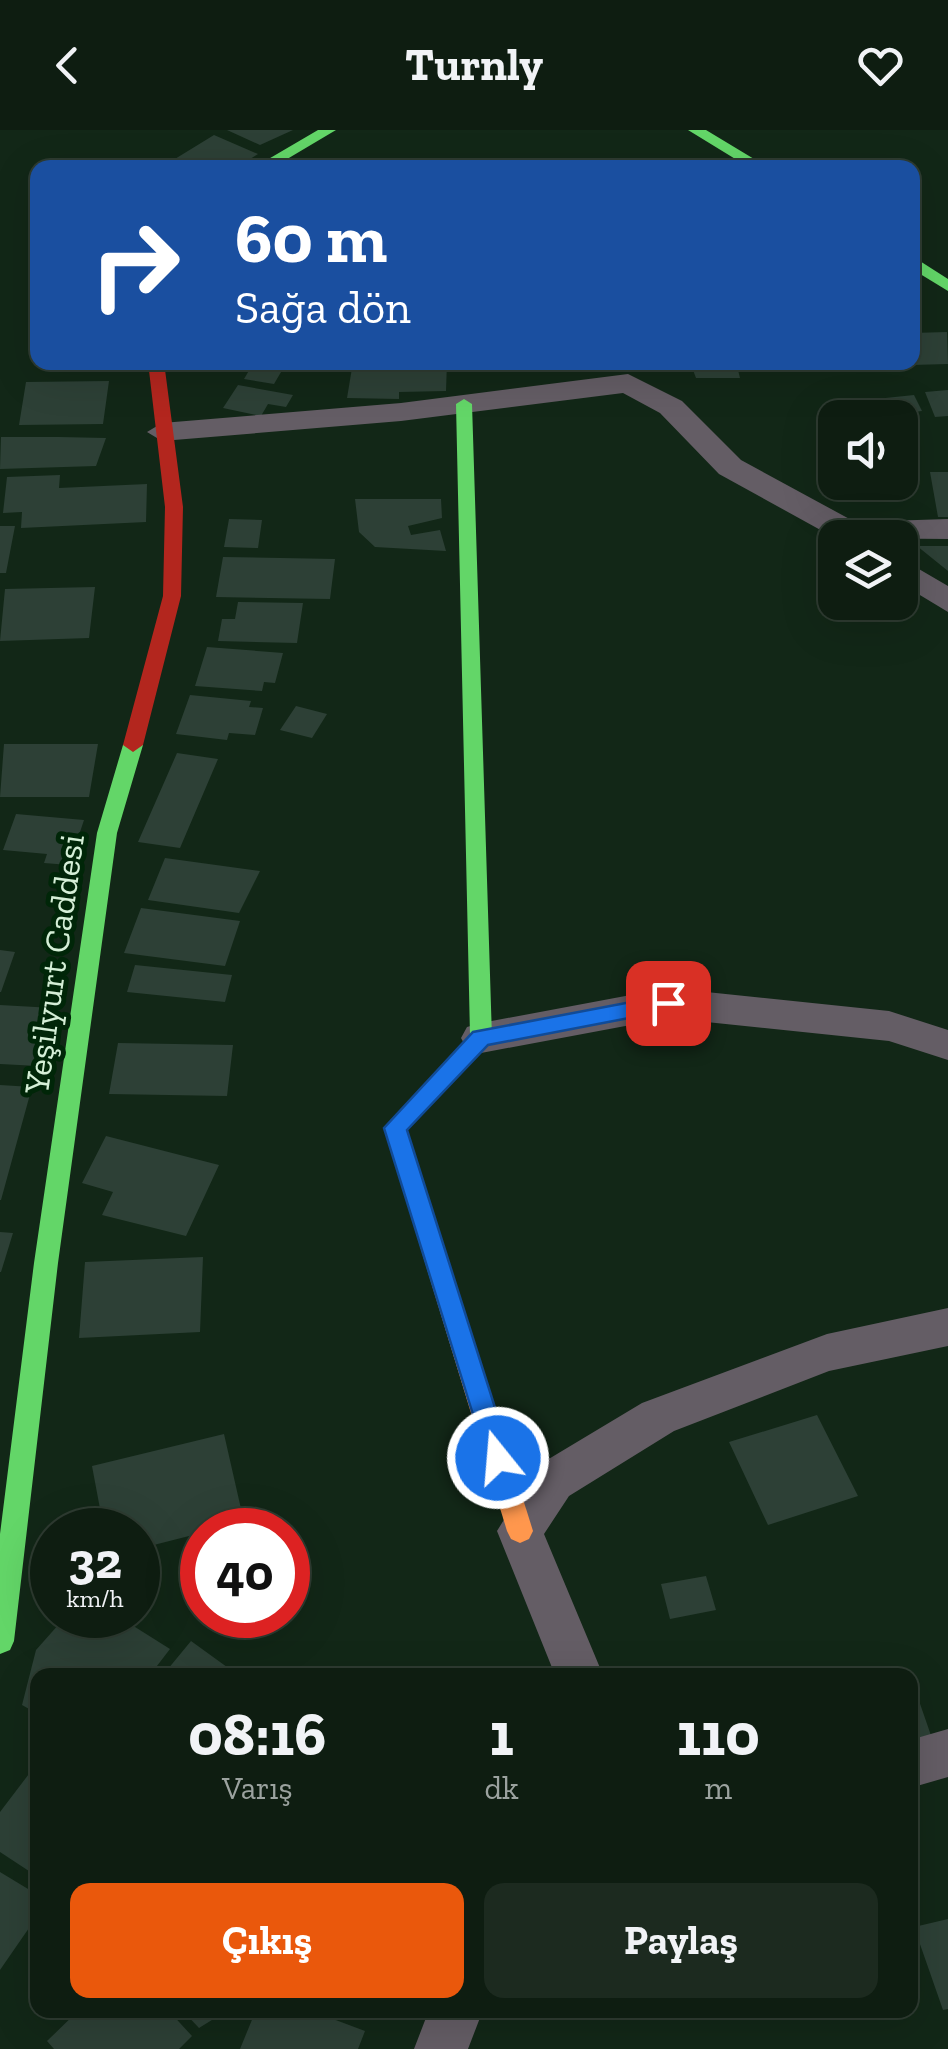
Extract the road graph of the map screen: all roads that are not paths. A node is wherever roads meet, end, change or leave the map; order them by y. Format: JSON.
{"nodes":[{"id":1,"x":330,"y":130,"type":"edge"},
{"id":2,"x":694,"y":130,"type":"edge"},
{"id":3,"x":275,"y":160,"type":"edge"},
{"id":4,"x":748,"y":160,"type":"edge"},
{"id":5,"x":920,"y":267,"type":"edge"},
{"id":6,"x":948,"y":286,"type":"edge"},
{"id":7,"x":157,"y":370,"type":"edge"},
{"id":8,"x":464,"y":404,"type":"junction"},
{"id":9,"x":162,"y":432,"type":"junction"},
{"id":10,"x":826,"y":520,"type":"edge"},
{"id":11,"x":948,"y":529,"type":"edge"},
{"id":12,"x":918,"y":531,"type":"edge"},
{"id":13,"x":918,"y":580,"type":"edge"},
{"id":14,"x":948,"y":601,"type":"edge"},
{"id":15,"x":481,"y":1038,"type":"junction"},
{"id":16,"x":948,"y":1046,"type":"edge"},
{"id":17,"x":948,"y":1327,"type":"edge"},
{"id":18,"x":520,"y":1531,"type":"junction"},
{"id":19,"x":0,"y":1642,"type":"edge"},
{"id":20,"x":576,"y":1668,"type":"edge"},
{"id":21,"x":948,"y":1753,"type":"edge"},
{"id":22,"x":918,"y":1762,"type":"edge"},
{"id":23,"x":453,"y":2018,"type":"edge"},
{"id":24,"x":441,"y":2049,"type":"edge"}],
"edges":[{"from":1,"to":3,"type":"main road"},
{"from":2,"to":4,"type":"main road"},
{"from":5,"to":6,"type":"main road"},
{"from":7,"to":9,"type":"main road","name":"Yeşilyurt Caddesi"},
{"from":8,"to":9,"type":"street"},
{"from":8,"to":10,"type":"street"},
{"from":8,"to":15,"type":"main road"},
{"from":9,"to":19,"type":"main road","name":"Yeşilyurt Caddesi"},
{"from":11,"to":12,"type":"street"},
{"from":13,"to":14,"type":"street"},
{"from":15,"to":16,"type":"street"},
{"from":15,"to":18,"type":"main road"},
{"from":17,"to":18,"type":"street"},
{"from":18,"to":20,"type":"street"},
{"from":21,"to":22,"type":"street"},
{"from":23,"to":24,"type":"street"}]}
